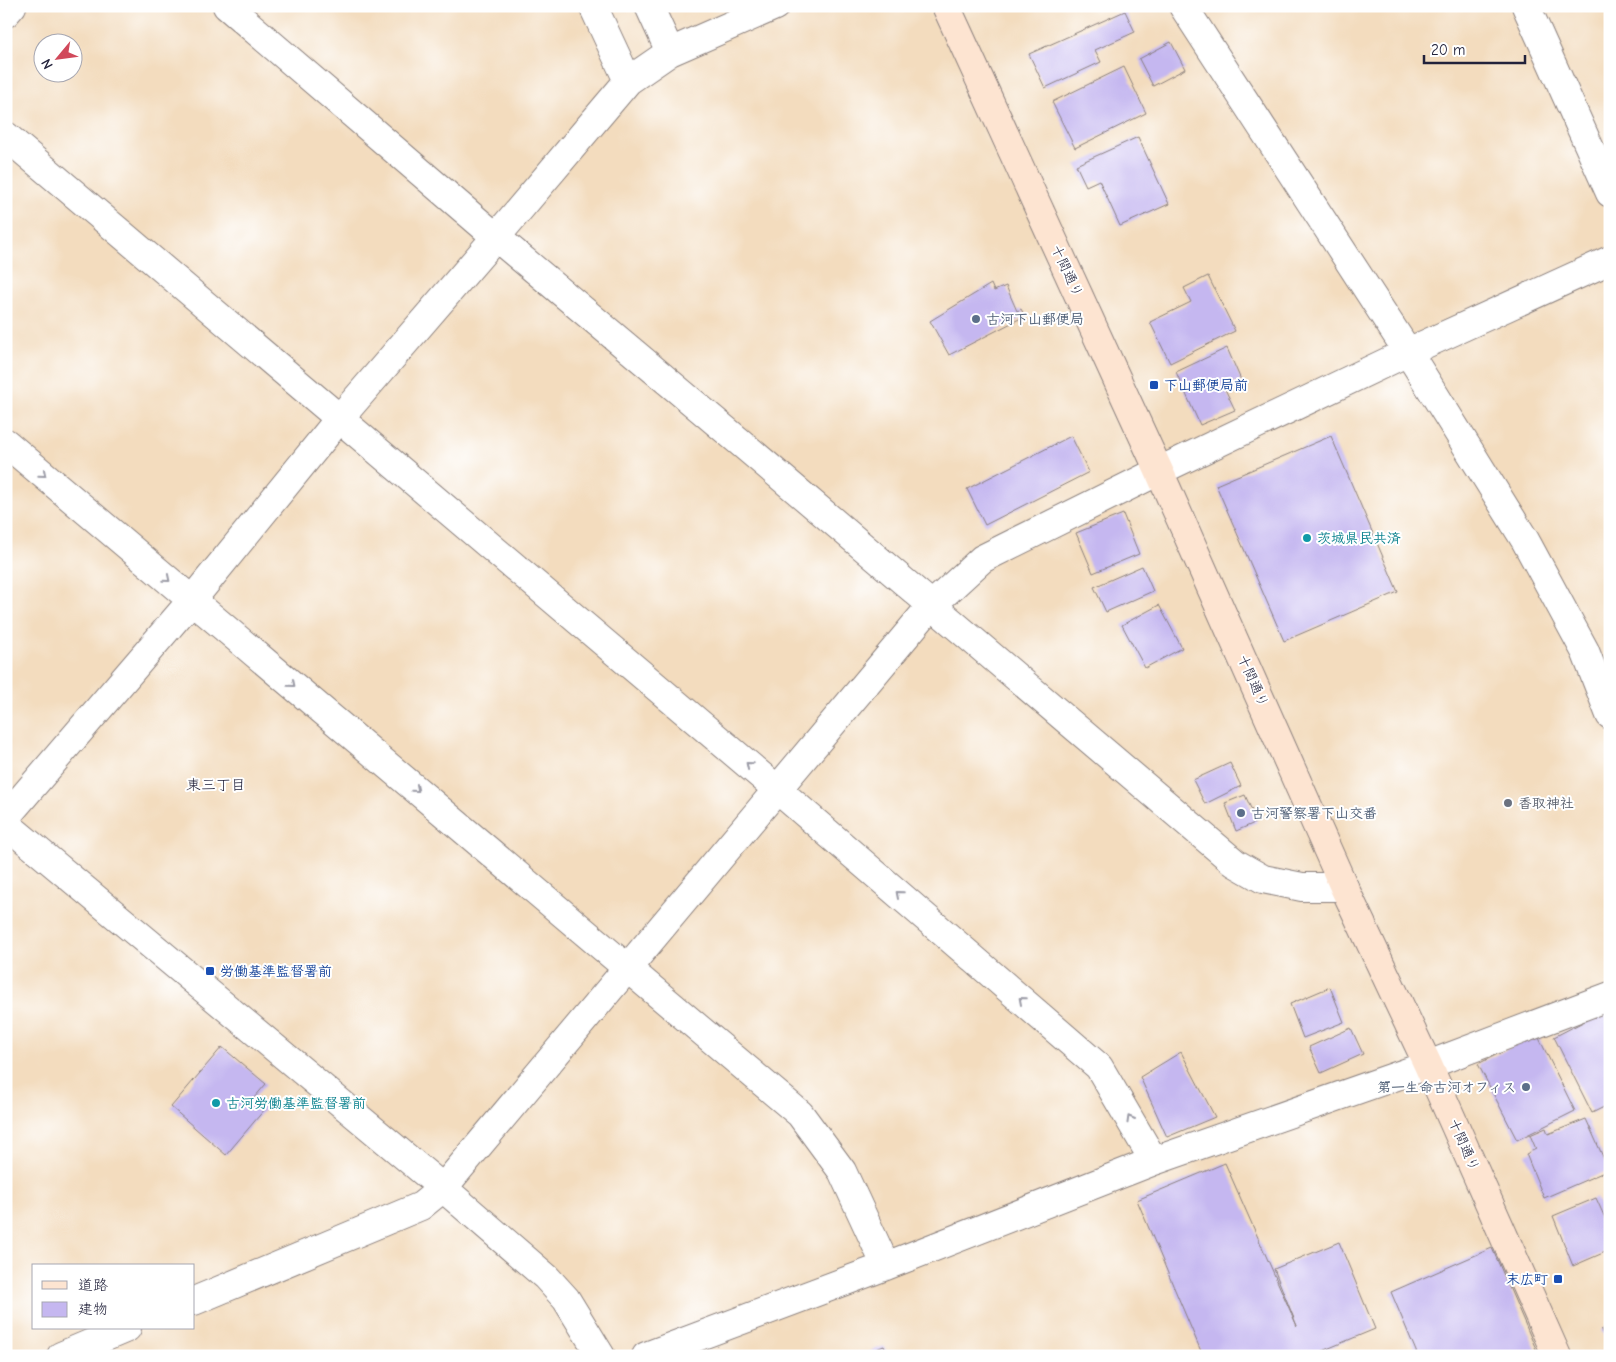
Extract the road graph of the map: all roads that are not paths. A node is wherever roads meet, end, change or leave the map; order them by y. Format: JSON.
{"nodes":[{"id":1,"x":12,"y":6,"type":"edge"},
{"id":2,"x":228,"y":6,"type":"edge"},
{"id":3,"x":594,"y":6,"type":"edge"},
{"id":4,"x":649,"y":6,"type":"edge"},
{"id":5,"x":776,"y":6,"type":"edge"},
{"id":6,"x":946,"y":6,"type":"edge"},
{"id":7,"x":1183,"y":6,"type":"edge"},
{"id":8,"x":1526,"y":6,"type":"edge"},
{"id":9,"x":6,"y":13,"type":"edge"},
{"id":10,"x":670,"y":52,"type":"junction"},
{"id":11,"x":628,"y":81,"type":"junction"},
{"id":12,"x":6,"y":136,"type":"edge"},
{"id":13,"x":1610,"y":193,"type":"edge"},
{"id":14,"x":496,"y":237,"type":"junction"},
{"id":15,"x":1610,"y":260,"type":"edge"},
{"id":16,"x":1408,"y":352,"type":"junction"},
{"id":17,"x":339,"y":419,"type":"junction"},
{"id":18,"x":6,"y":443,"type":"edge"},
{"id":19,"x":1159,"y":471,"type":"junction"},
{"id":20,"x":192,"y":600,"type":"junction"},
{"id":21,"x":931,"y":606,"type":"junction"},
{"id":22,"x":1610,"y":715,"type":"edge"},
{"id":23,"x":778,"y":790,"type":"junction"},
{"id":24,"x":6,"y":817,"type":"edge"},
{"id":25,"x":6,"y":824,"type":"edge"},
{"id":26,"x":1344,"y":887,"type":"junction"},
{"id":27,"x":627,"y":968,"type":"junction"},
{"id":28,"x":1610,"y":996,"type":"edge"},
{"id":29,"x":1428,"y":1065,"type":"junction"},
{"id":30,"x":1154,"y":1161,"type":"junction"},
{"id":31,"x":444,"y":1188,"type":"junction"},
{"id":32,"x":886,"y":1266,"type":"junction"},
{"id":33,"x":195,"y":1301,"type":"edge"},
{"id":34,"x":125,"y":1330,"type":"edge"},
{"id":35,"x":105,"y":1347,"type":"edge"},
{"id":36,"x":61,"y":1356,"type":"edge"},
{"id":37,"x":601,"y":1356,"type":"edge"},
{"id":38,"x":646,"y":1356,"type":"edge"},
{"id":39,"x":1557,"y":1356,"type":"edge"}],
"edges":[{"from":1,"to":9,"type":"street"},
{"from":2,"to":14,"type":"street"},
{"from":3,"to":11,"type":"street"},
{"from":4,"to":10,"type":"street"},
{"from":5,"to":10,"type":"street"},
{"from":6,"to":19,"type":"street","name":"十間通り"},
{"from":7,"to":16,"type":"street"},
{"from":8,"to":13,"type":"street"},
{"from":10,"to":11,"type":"street"},
{"from":11,"to":14,"type":"street"},
{"from":12,"to":17,"type":"street"},
{"from":14,"to":17,"type":"street"},
{"from":14,"to":21,"type":"street"},
{"from":15,"to":16,"type":"street"},
{"from":16,"to":19,"type":"street"},
{"from":16,"to":22,"type":"street"},
{"from":17,"to":20,"type":"street"},
{"from":23,"to":17,"type":"street","one_way":true},
{"from":18,"to":20,"type":"street","one_way":true},
{"from":19,"to":21,"type":"street"},
{"from":19,"to":26,"type":"street","name":"十間通り"},
{"from":20,"to":24,"type":"street"},
{"from":20,"to":27,"type":"street","one_way":true},
{"from":21,"to":23,"type":"street"},
{"from":21,"to":26,"type":"street"},
{"from":23,"to":27,"type":"street"},
{"from":30,"to":23,"type":"street","one_way":true},
{"from":25,"to":31,"type":"street"},
{"from":26,"to":29,"type":"street","name":"十間通り"},
{"from":27,"to":31,"type":"street"},
{"from":27,"to":32,"type":"street"},
{"from":28,"to":29,"type":"street"},
{"from":29,"to":30,"type":"street"},
{"from":29,"to":39,"type":"street","name":"十間通り"},
{"from":30,"to":32,"type":"street"},
{"from":31,"to":33,"type":"street"},
{"from":31,"to":37,"type":"street"},
{"from":32,"to":38,"type":"street"},
{"from":34,"to":35,"type":"street"},
{"from":35,"to":36,"type":"street"}]}
